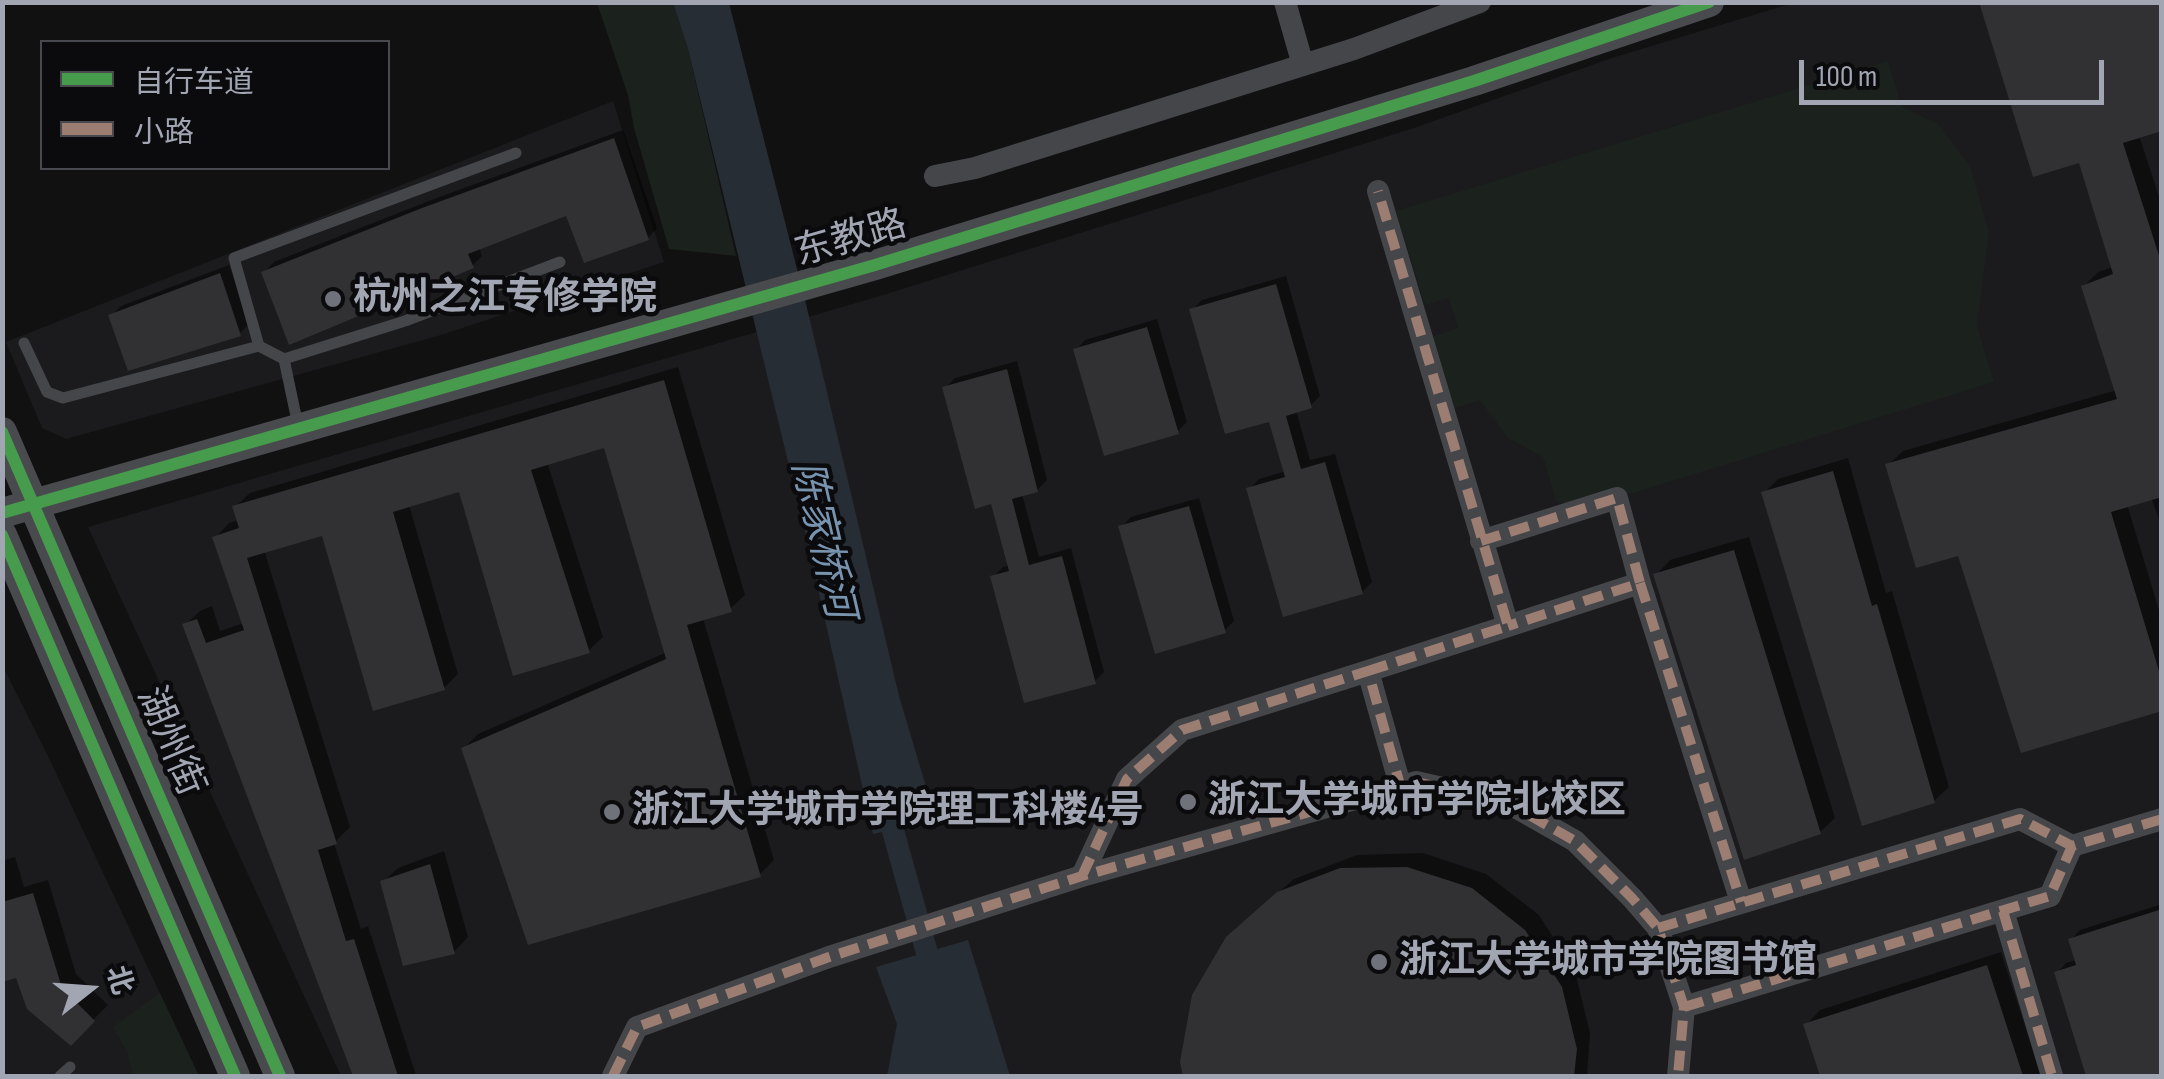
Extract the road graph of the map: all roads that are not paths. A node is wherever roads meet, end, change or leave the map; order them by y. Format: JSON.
{"nodes":[{"id":1,"x":1285,"y":2,"type":"edge"},
{"id":2,"x":1480,"y":2,"type":"edge"},
{"id":3,"x":1657,"y":2,"type":"edge"},
{"id":4,"x":1709,"y":2,"type":"edge"},
{"id":5,"x":1303,"y":65,"type":"junction"},
{"id":6,"x":516,"y":153,"type":"dead end"},
{"id":7,"x":935,"y":176,"type":"dead end"},
{"id":8,"x":1378,"y":191,"type":"dead end"},
{"id":9,"x":871,"y":258,"type":"junction"},
{"id":10,"x":560,"y":262,"type":"dead end"},
{"id":11,"x":673,"y":314,"type":"junction"},
{"id":12,"x":24,"y":342,"type":"dead end"},
{"id":13,"x":259,"y":346,"type":"junction"},
{"id":14,"x":284,"y":360,"type":"junction"},
{"id":15,"x":296,"y":416,"type":"junction"},
{"id":16,"x":2,"y":432,"type":"edge"},
{"id":17,"x":21,"y":498,"type":"edge"},
{"id":18,"x":2,"y":514,"type":"edge"},
{"id":19,"x":2,"y":535,"type":"edge"},
{"id":20,"x":1481,"y":542,"type":"junction"},
{"id":21,"x":1640,"y":583,"type":"junction"},
{"id":22,"x":1508,"y":626,"type":"junction"},
{"id":23,"x":1368,"y":671,"type":"junction"},
{"id":24,"x":1400,"y":785,"type":"junction"},
{"id":25,"x":2162,"y":819,"type":"edge"},
{"id":26,"x":2072,"y":846,"type":"junction"},
{"id":27,"x":1082,"y":876,"type":"junction"},
{"id":28,"x":1741,"y":902,"type":"junction"},
{"id":29,"x":2003,"y":911,"type":"junction"},
{"id":30,"x":1658,"y":928,"type":"junction"},
{"id":31,"x":1684,"y":1007,"type":"junction"},
{"id":32,"x":234,"y":1076,"type":"edge"},
{"id":33,"x":280,"y":1076,"type":"edge"},
{"id":34,"x":613,"y":1076,"type":"edge"},
{"id":35,"x":1678,"y":1076,"type":"edge"},
{"id":36,"x":2052,"y":1076,"type":"edge"}],
"edges":[{"from":1,"to":5,"type":"street"},
{"from":2,"to":5,"type":"street"},
{"from":3,"to":9,"type":"street","name":"东教路"},
{"from":4,"to":9,"type":"street","name":"东教路"},
{"from":5,"to":7,"type":"street"},
{"from":6,"to":13,"type":"lane"},
{"from":8,"to":20,"type":"street"},
{"from":9,"to":11,"type":"street","name":"东教路"},
{"from":10,"to":14,"type":"lane"},
{"from":11,"to":15,"type":"street","name":"东教路"},
{"from":11,"to":17,"type":"street","name":"东教路"},
{"from":12,"to":13,"type":"lane"},
{"from":13,"to":14,"type":"lane"},
{"from":14,"to":15,"type":"lane"},
{"from":15,"to":17,"type":"street","name":"东教路"},
{"from":16,"to":17,"type":"street","name":"湖州街"},
{"from":17,"to":18,"type":"street","name":"东教路"},
{"from":17,"to":33,"type":"street","name":"湖州街"},
{"from":19,"to":32,"type":"street","name":"湖州街"},
{"from":20,"to":21,"type":"street"},
{"from":20,"to":22,"type":"street"},
{"from":21,"to":22,"type":"street"},
{"from":21,"to":28,"type":"street"},
{"from":22,"to":23,"type":"street"},
{"from":23,"to":24,"type":"street"},
{"from":23,"to":27,"type":"street"},
{"from":24,"to":27,"type":"street"},
{"from":24,"to":30,"type":"street"},
{"from":25,"to":26,"type":"street"},
{"from":26,"to":28,"type":"street"},
{"from":26,"to":29,"type":"street"},
{"from":27,"to":34,"type":"street"},
{"from":28,"to":30,"type":"street"},
{"from":29,"to":31,"type":"street"},
{"from":29,"to":36,"type":"street"},
{"from":30,"to":31,"type":"street"},
{"from":31,"to":35,"type":"street"}]}
